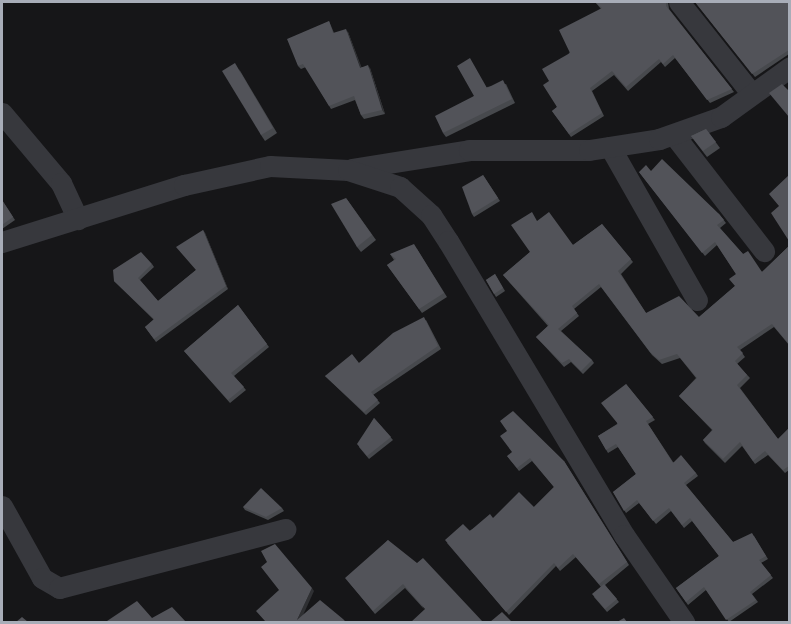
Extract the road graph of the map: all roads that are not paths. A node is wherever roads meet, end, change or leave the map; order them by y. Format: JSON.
{"nodes":[{"id":1,"x":679,"y":2,"type":"edge"},
{"id":2,"x":789,"y":67,"type":"edge"},
{"id":3,"x":752,"y":94,"type":"junction"},
{"id":4,"x":2,"y":113,"type":"edge"},
{"id":5,"x":674,"y":135,"type":"junction"},
{"id":6,"x":610,"y":147,"type":"junction"},
{"id":7,"x":348,"y":170,"type":"junction"},
{"id":8,"x":78,"y":219,"type":"junction"},
{"id":9,"x":2,"y":242,"type":"edge"},
{"id":10,"x":764,"y":251,"type":"dead end"},
{"id":11,"x":697,"y":300,"type":"dead end"},
{"id":12,"x":2,"y":506,"type":"edge"},
{"id":13,"x":285,"y":529,"type":"dead end"},
{"id":14,"x":684,"y":622,"type":"edge"}],
"edges":[{"from":1,"to":3,"type":"street"},
{"from":2,"to":3,"type":"street"},
{"from":3,"to":5,"type":"street"},
{"from":4,"to":8,"type":"street"},
{"from":5,"to":6,"type":"street"},
{"from":5,"to":10,"type":"street"},
{"from":6,"to":7,"type":"street"},
{"from":6,"to":11,"type":"street"},
{"from":7,"to":8,"type":"street"},
{"from":7,"to":14,"type":"street"},
{"from":8,"to":9,"type":"street"},
{"from":12,"to":13,"type":"street"}]}
